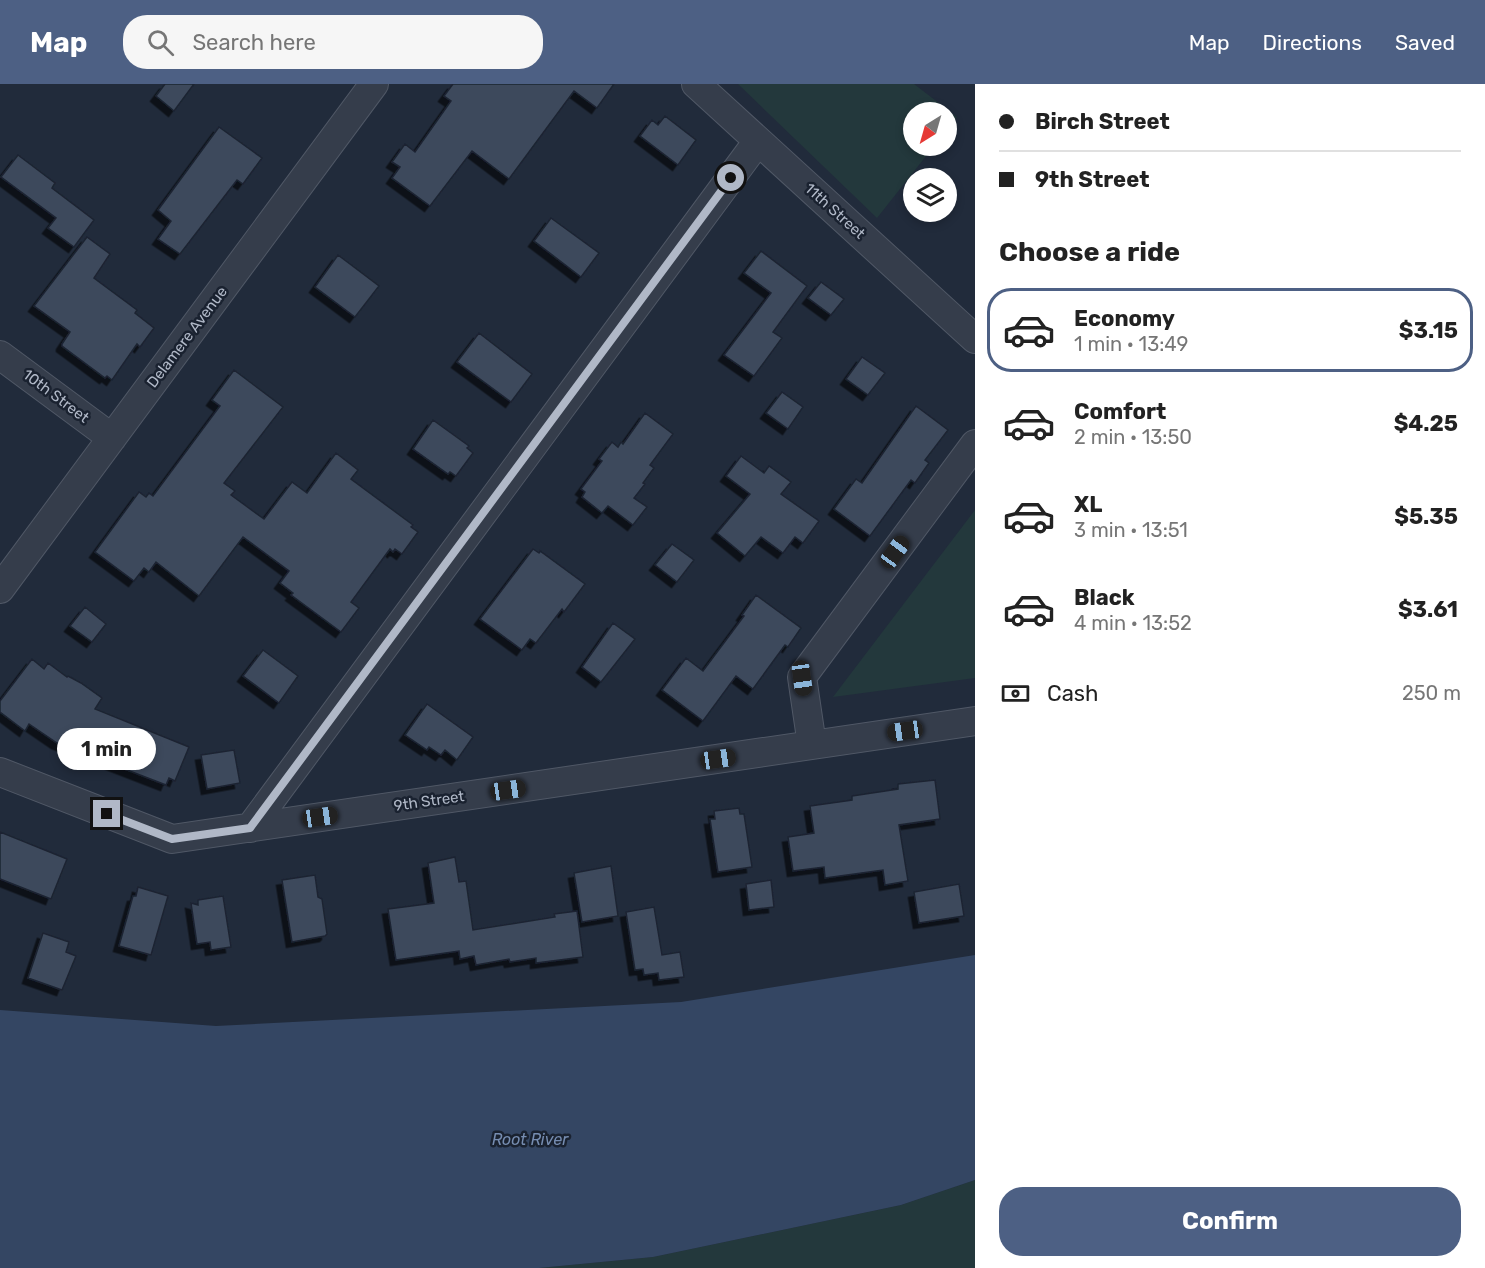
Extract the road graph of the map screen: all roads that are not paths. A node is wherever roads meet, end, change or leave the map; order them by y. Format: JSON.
{"nodes":[{"id":1,"x":374,"y":84,"type":"edge"},
{"id":2,"x":696,"y":84,"type":"edge"},
{"id":3,"x":758,"y":141,"type":"junction"},
{"id":4,"x":975,"y":339,"type":"edge"},
{"id":5,"x":0,"y":355,"type":"edge"},
{"id":6,"x":112,"y":438,"type":"junction"},
{"id":7,"x":975,"y":444,"type":"edge"},
{"id":8,"x":0,"y":589,"type":"edge"},
{"id":9,"x":975,"y":721,"type":"edge"},
{"id":10,"x":812,"y":745,"type":"junction"},
{"id":11,"x":0,"y":772,"type":"edge"},
{"id":12,"x":250,"y":828,"type":"junction"}],
"edges":[{"from":1,"to":6,"type":"street","name":"Delamere Avenue"},
{"from":2,"to":3,"type":"street","name":"11th Street"},
{"from":3,"to":4,"type":"street","name":"11th Street"},
{"from":3,"to":12,"type":"street"},
{"from":5,"to":6,"type":"street","name":"10th Street"},
{"from":6,"to":8,"type":"street","name":"Delamere Avenue"},
{"from":7,"to":10,"type":"street"},
{"from":9,"to":10,"type":"street","name":"9th Street"},
{"from":10,"to":12,"type":"street","name":"9th Street"},
{"from":11,"to":12,"type":"street","name":"9th Street"}]}
